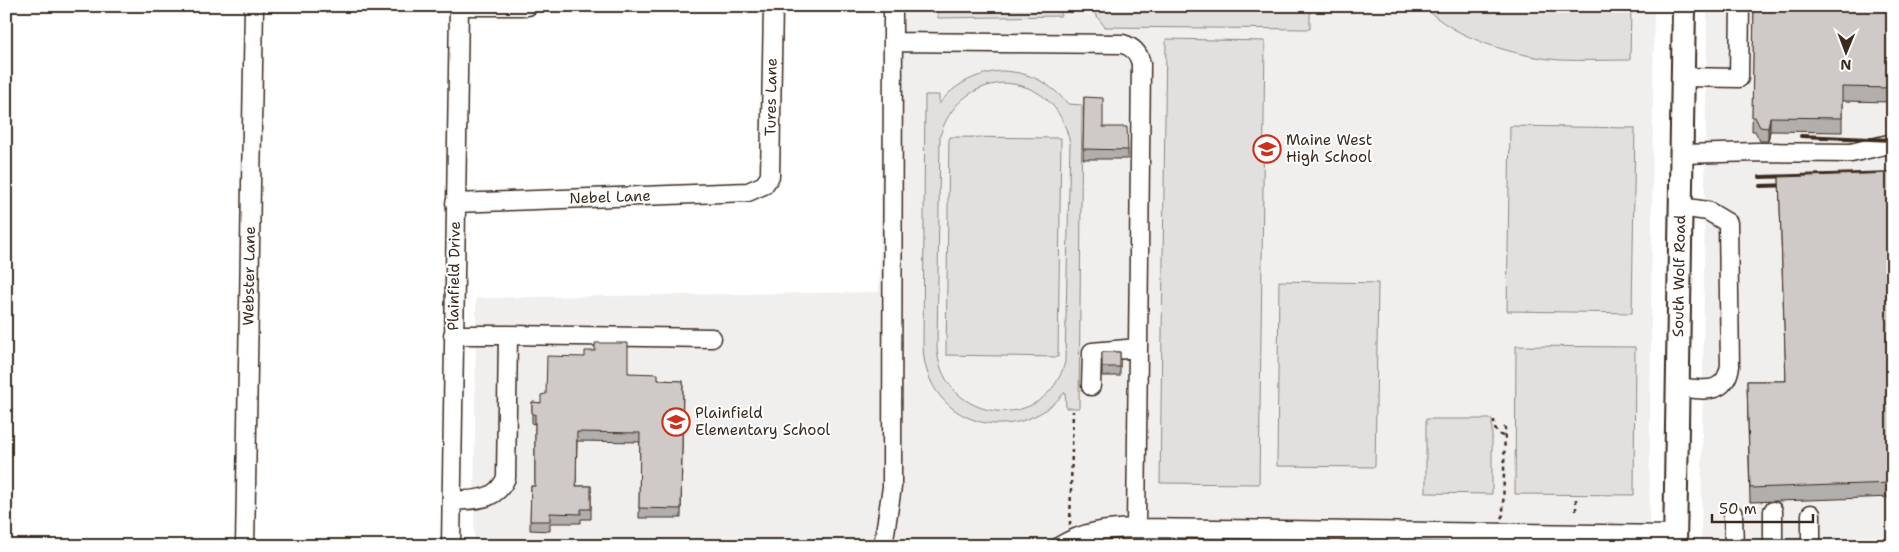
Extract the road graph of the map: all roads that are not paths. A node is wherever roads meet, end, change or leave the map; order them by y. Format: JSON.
{"nodes":[{"id":1,"x":254,"y":6,"type":"edge"},
{"id":2,"x":459,"y":6,"type":"edge"},
{"id":3,"x":528,"y":6,"type":"edge"},
{"id":4,"x":773,"y":6,"type":"edge"},
{"id":5,"x":894,"y":6,"type":"edge"},
{"id":6,"x":1684,"y":6,"type":"edge"},
{"id":7,"x":1740,"y":6,"type":"edge"},
{"id":8,"x":893,"y":42,"type":"junction"},
{"id":9,"x":1682,"y":77,"type":"junction"},
{"id":10,"x":1893,"y":143,"type":"edge"},
{"id":11,"x":1681,"y":154,"type":"junction"},
{"id":12,"x":764,"y":185,"type":"joint"},
{"id":13,"x":455,"y":203,"type":"junction"},
{"id":14,"x":1680,"y":207,"type":"junction"},
{"id":15,"x":453,"y":335,"type":"junction"},
{"id":16,"x":508,"y":335,"type":"junction"},
{"id":17,"x":712,"y":338,"type":"dead end"},
{"id":18,"x":1138,"y":348,"type":"junction"},
{"id":19,"x":1091,"y":386,"type":"dead end"},
{"id":20,"x":1677,"y":387,"type":"junction"},
{"id":21,"x":452,"y":501,"type":"junction"},
{"id":22,"x":1774,"y":511,"type":"dead end"},
{"id":23,"x":1733,"y":514,"type":"dead end"},
{"id":24,"x":1811,"y":514,"type":"dead end"},
{"id":25,"x":1136,"y":528,"type":"junction"},
{"id":26,"x":1200,"y":538,"type":"edge"},
{"id":27,"x":1450,"y":539,"type":"edge"},
{"id":28,"x":1675,"y":540,"type":"edge"},
{"id":29,"x":245,"y":546,"type":"edge"},
{"id":30,"x":451,"y":546,"type":"edge"},
{"id":31,"x":884,"y":546,"type":"edge"},
{"id":32,"x":1060,"y":546,"type":"edge"},
{"id":33,"x":1734,"y":546,"type":"edge"},
{"id":34,"x":1773,"y":546,"type":"edge"},
{"id":35,"x":1811,"y":546,"type":"edge"}],
"edges":[{"from":1,"to":29,"type":"street","name":"Webster Lane"},
{"from":2,"to":3,"type":"street"},
{"from":2,"to":13,"type":"street","name":"Plainfield Drive"},
{"from":4,"to":12,"type":"street","name":"Tures Lane"},
{"from":5,"to":8,"type":"street"},
{"from":6,"to":9,"type":"main road","name":"South Wolf Road"},
{"from":7,"to":9,"type":"street"},
{"from":8,"to":18,"type":"street"},
{"from":8,"to":31,"type":"street"},
{"from":9,"to":11,"type":"main road","name":"South Wolf Road"},
{"from":10,"to":11,"type":"street"},
{"from":11,"to":14,"type":"main road","name":"South Wolf Road"},
{"from":12,"to":13,"type":"street","name":"Nebel Lane"},
{"from":13,"to":15,"type":"street","name":"Plainfield Drive"},
{"from":14,"to":20,"type":"main road","name":"South Wolf Road"},
{"from":14,"to":20,"type":"street"},
{"from":15,"to":16,"type":"street"},
{"from":15,"to":21,"type":"street","name":"Plainfield Drive"},
{"from":16,"to":17,"type":"street"},
{"from":16,"to":21,"type":"street"},
{"from":18,"to":19,"type":"street"},
{"from":18,"to":25,"type":"street"},
{"from":20,"to":28,"type":"main road","name":"South Wolf Road"},
{"from":21,"to":30,"type":"street","name":"Plainfield Drive"},
{"from":22,"to":34,"type":"street"},
{"from":23,"to":33,"type":"street"},
{"from":24,"to":35,"type":"street"},
{"from":25,"to":26,"type":"street"},
{"from":25,"to":32,"type":"street"},
{"from":26,"to":27,"type":"street"},
{"from":27,"to":28,"type":"street"}]}
